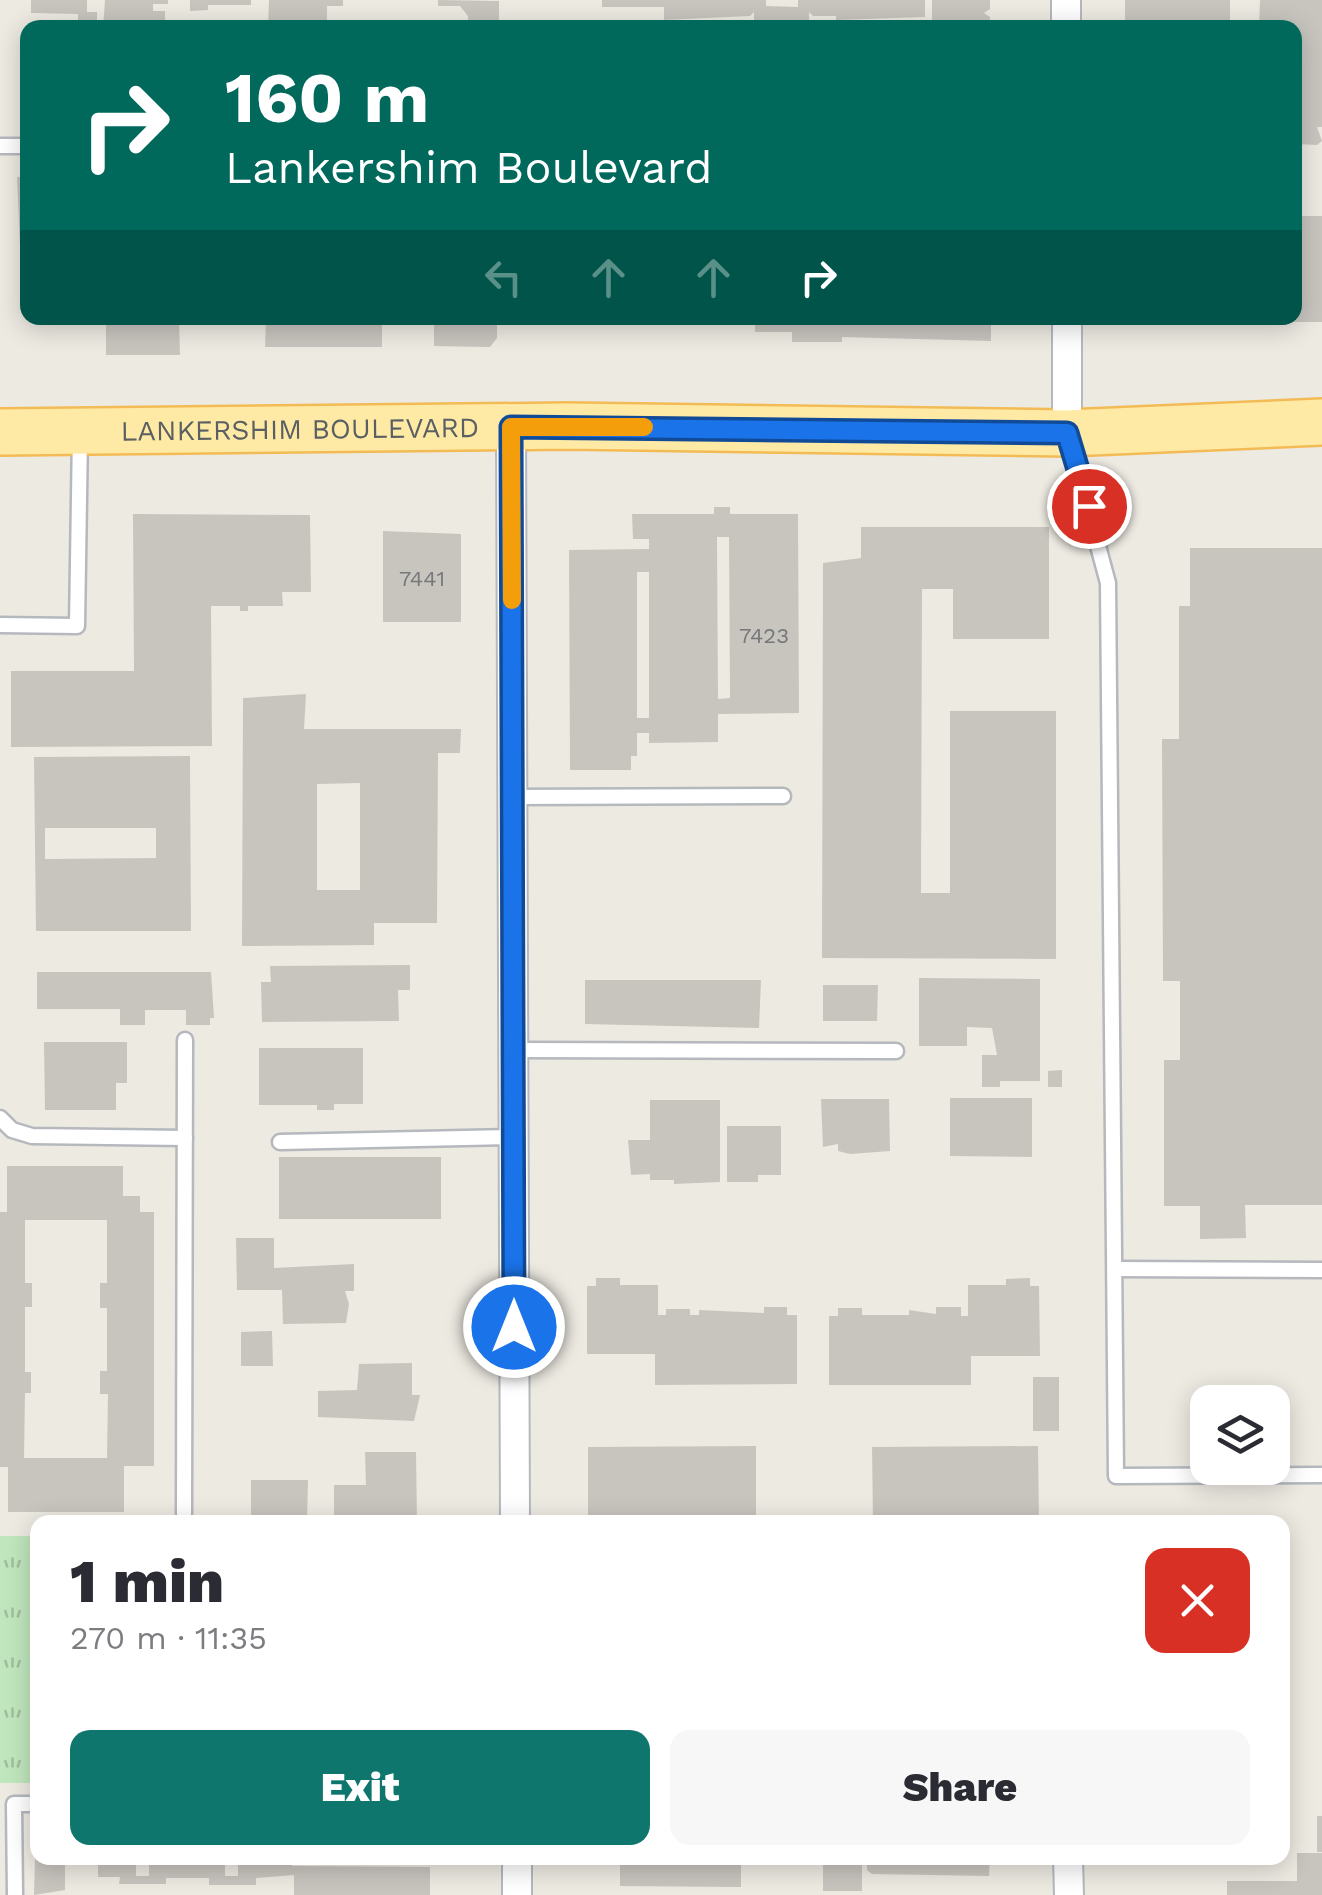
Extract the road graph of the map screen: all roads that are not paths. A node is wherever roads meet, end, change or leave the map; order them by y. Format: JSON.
{"nodes":[{"id":1,"x":1066,"y":325,"type":"edge"},
{"id":2,"x":1322,"y":422,"type":"edge"},
{"id":3,"x":511,"y":427,"type":"junction"},
{"id":4,"x":80,"y":430,"type":"junction"},
{"id":5,"x":0,"y":432,"type":"edge"},
{"id":6,"x":1067,"y":433,"type":"junction"},
{"id":7,"x":0,"y":625,"type":"edge"},
{"id":8,"x":783,"y":796,"type":"dead end"},
{"id":9,"x":512,"y":797,"type":"junction"},
{"id":10,"x":185,"y":1040,"type":"dead end"},
{"id":11,"x":514,"y":1050,"type":"junction"},
{"id":12,"x":896,"y":1051,"type":"dead end"},
{"id":13,"x":0,"y":1118,"type":"edge"},
{"id":14,"x":514,"y":1137,"type":"junction"},
{"id":15,"x":185,"y":1138,"type":"junction"},
{"id":16,"x":280,"y":1142,"type":"dead end"},
{"id":17,"x":1115,"y":1269,"type":"junction"},
{"id":18,"x":1322,"y":1270,"type":"edge"},
{"id":19,"x":1322,"y":1475,"type":"edge"},
{"id":20,"x":184,"y":1514,"type":"dead end"},
{"id":21,"x":516,"y":1515,"type":"edge"},
{"id":22,"x":30,"y":1804,"type":"edge"},
{"id":23,"x":517,"y":1865,"type":"edge"},
{"id":24,"x":1068,"y":1865,"type":"edge"},
{"id":25,"x":15,"y":1895,"type":"edge"},
{"id":26,"x":517,"y":1895,"type":"edge"},
{"id":27,"x":1070,"y":1895,"type":"edge"}],
"edges":[{"from":1,"to":6,"type":"street"},
{"from":2,"to":6,"type":"main road","name":"LANKERSHIM BOULEVARD"},
{"from":3,"to":4,"type":"main road","name":"LANKERSHIM BOULEVARD"},
{"from":3,"to":6,"type":"main road","name":"LANKERSHIM BOULEVARD"},
{"from":3,"to":9,"type":"street"},
{"from":4,"to":5,"type":"main road","name":"LANKERSHIM BOULEVARD"},
{"from":4,"to":7,"type":"lane"},
{"from":6,"to":17,"type":"lane"},
{"from":8,"to":9,"type":"lane"},
{"from":9,"to":11,"type":"street"},
{"from":10,"to":15,"type":"lane"},
{"from":11,"to":12,"type":"lane"},
{"from":11,"to":14,"type":"street"},
{"from":13,"to":15,"type":"lane"},
{"from":14,"to":16,"type":"lane"},
{"from":14,"to":21,"type":"street"},
{"from":15,"to":20,"type":"lane"},
{"from":17,"to":18,"type":"lane"},
{"from":17,"to":19,"type":"lane"},
{"from":22,"to":25,"type":"lane"},
{"from":23,"to":26,"type":"street"},
{"from":24,"to":27,"type":"street"}]}
